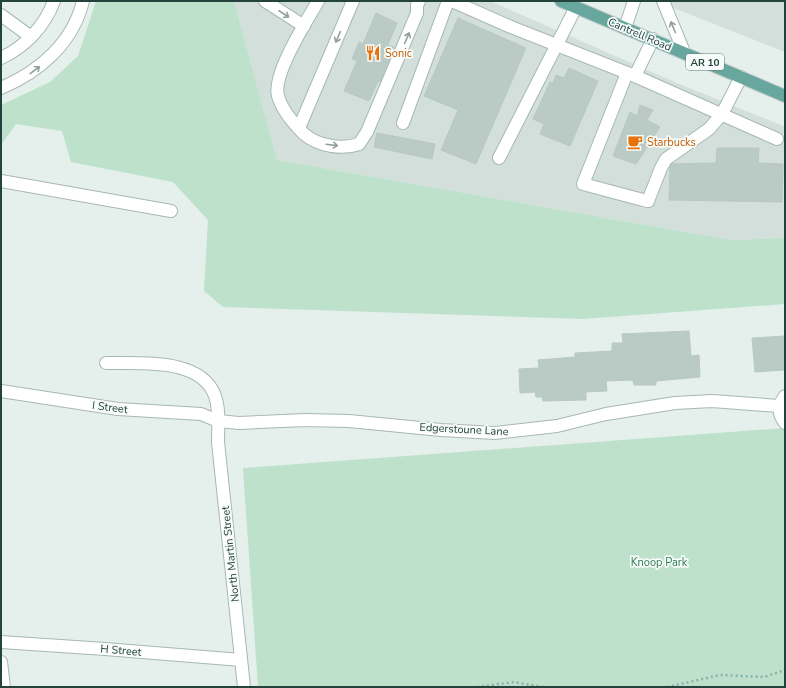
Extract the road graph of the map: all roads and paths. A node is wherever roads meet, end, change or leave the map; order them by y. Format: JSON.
{"nodes":[{"id":1,"x":54,"y":1,"type":"edge"},
{"id":2,"x":83,"y":1,"type":"edge"},
{"id":3,"x":265,"y":1,"type":"edge"},
{"id":4,"x":318,"y":1,"type":"edge"},
{"id":5,"x":353,"y":1,"type":"edge"},
{"id":6,"x":448,"y":1,"type":"edge"},
{"id":7,"x":452,"y":1,"type":"edge"},
{"id":8,"x":634,"y":1,"type":"edge"},
{"id":9,"x":662,"y":1,"type":"edge"},
{"id":10,"x":415,"y":2,"type":"edge"},
{"id":11,"x":567,"y":3,"type":"edge"},
{"id":12,"x":1,"y":15,"type":"edge"},
{"id":13,"x":304,"y":26,"type":"junction"},
{"id":14,"x":625,"y":28,"type":"junction"},
{"id":15,"x":31,"y":37,"type":"junction"},
{"id":16,"x":653,"y":39,"type":"junction"},
{"id":17,"x":556,"y":44,"type":"junction"},
{"id":18,"x":684,"y":52,"type":"junction"},
{"id":19,"x":1,"y":58,"type":"edge"},
{"id":20,"x":631,"y":74,"type":"junction"},
{"id":21,"x":741,"y":77,"type":"junction"},
{"id":22,"x":1,"y":88,"type":"edge"},
{"id":23,"x":785,"y":96,"type":"edge"},
{"id":24,"x":722,"y":114,"type":"junction"},
{"id":25,"x":403,"y":123,"type":"dead end"},
{"id":26,"x":299,"y":128,"type":"junction"},
{"id":27,"x":777,"y":139,"type":"dead end"},
{"id":28,"x":499,"y":158,"type":"dead end"},
{"id":29,"x":1,"y":181,"type":"edge"},
{"id":30,"x":170,"y":211,"type":"dead end"},
{"id":31,"x":106,"y":363,"type":"dead end"},
{"id":32,"x":1,"y":391,"type":"edge"},
{"id":33,"x":782,"y":401,"type":"edge"},
{"id":34,"x":218,"y":421,"type":"junction"},
{"id":35,"x":785,"y":423,"type":"edge"},
{"id":36,"x":1,"y":642,"type":"edge"},
{"id":37,"x":241,"y":660,"type":"junction"},
{"id":38,"x":1,"y":662,"type":"edge"},
{"id":39,"x":785,"y":670,"type":"edge"},
{"id":40,"x":4,"y":687,"type":"edge"},
{"id":41,"x":244,"y":687,"type":"edge"},
{"id":42,"x":477,"y":687,"type":"edge"},
{"id":43,"x":544,"y":687,"type":"edge"},
{"id":44,"x":667,"y":687,"type":"edge"}],
"edges":[{"from":1,"to":15,"type":"street"},
{"from":22,"to":2,"type":"street","one_way":true},
{"from":3,"to":13,"type":"street","one_way":true},
{"from":4,"to":13,"type":"street"},
{"from":5,"to":26,"type":"street","one_way":true},
{"from":6,"to":25,"type":"street"},
{"from":7,"to":17,"type":"street"},
{"from":8,"to":14,"type":"street"},
{"from":18,"to":9,"type":"street","one_way":true},
{"from":26,"to":10,"type":"street","one_way":true},
{"from":11,"to":14,"type":"main road","name":"Cantrell Road","number":"AR 10"},
{"from":11,"to":17,"type":"street"},
{"from":12,"to":15,"type":"street"},
{"from":13,"to":26,"type":"street"},
{"from":14,"to":16,"type":"main road","name":"Cantrell Road","number":"AR 10"},
{"from":15,"to":19,"type":"street"},
{"from":16,"to":18,"type":"main road","name":"Cantrell Road","number":"AR 10"},
{"from":16,"to":20,"type":"street"},
{"from":17,"to":20,"type":"street"},
{"from":17,"to":28,"type":"street"},
{"from":18,"to":21,"type":"main road","name":"Cantrell Road","number":"AR 10"},
{"from":20,"to":24,"type":"street"},
{"from":20,"to":24,"type":"street"},
{"from":21,"to":23,"type":"main road","name":"Cantrell Road","number":"AR 10"},
{"from":21,"to":24,"type":"street"},
{"from":24,"to":27,"type":"street"},
{"from":29,"to":30,"type":"street"},
{"from":31,"to":34,"type":"street","name":"North Martin Street"},
{"from":32,"to":34,"type":"street","name":"I Street"},
{"from":33,"to":34,"type":"street","name":"Edgerstoune Lane"},
{"from":33,"to":35,"type":"street","name":"Edgerstoune Lane"},
{"from":34,"to":37,"type":"street","name":"North Martin Street"},
{"from":36,"to":37,"type":"street","name":"H Street"},
{"from":37,"to":41,"type":"street","name":"North Martin Street"},
{"from":38,"to":40,"type":"street"},
{"from":39,"to":44,"type":"path"},
{"from":42,"to":43,"type":"path"}]}
